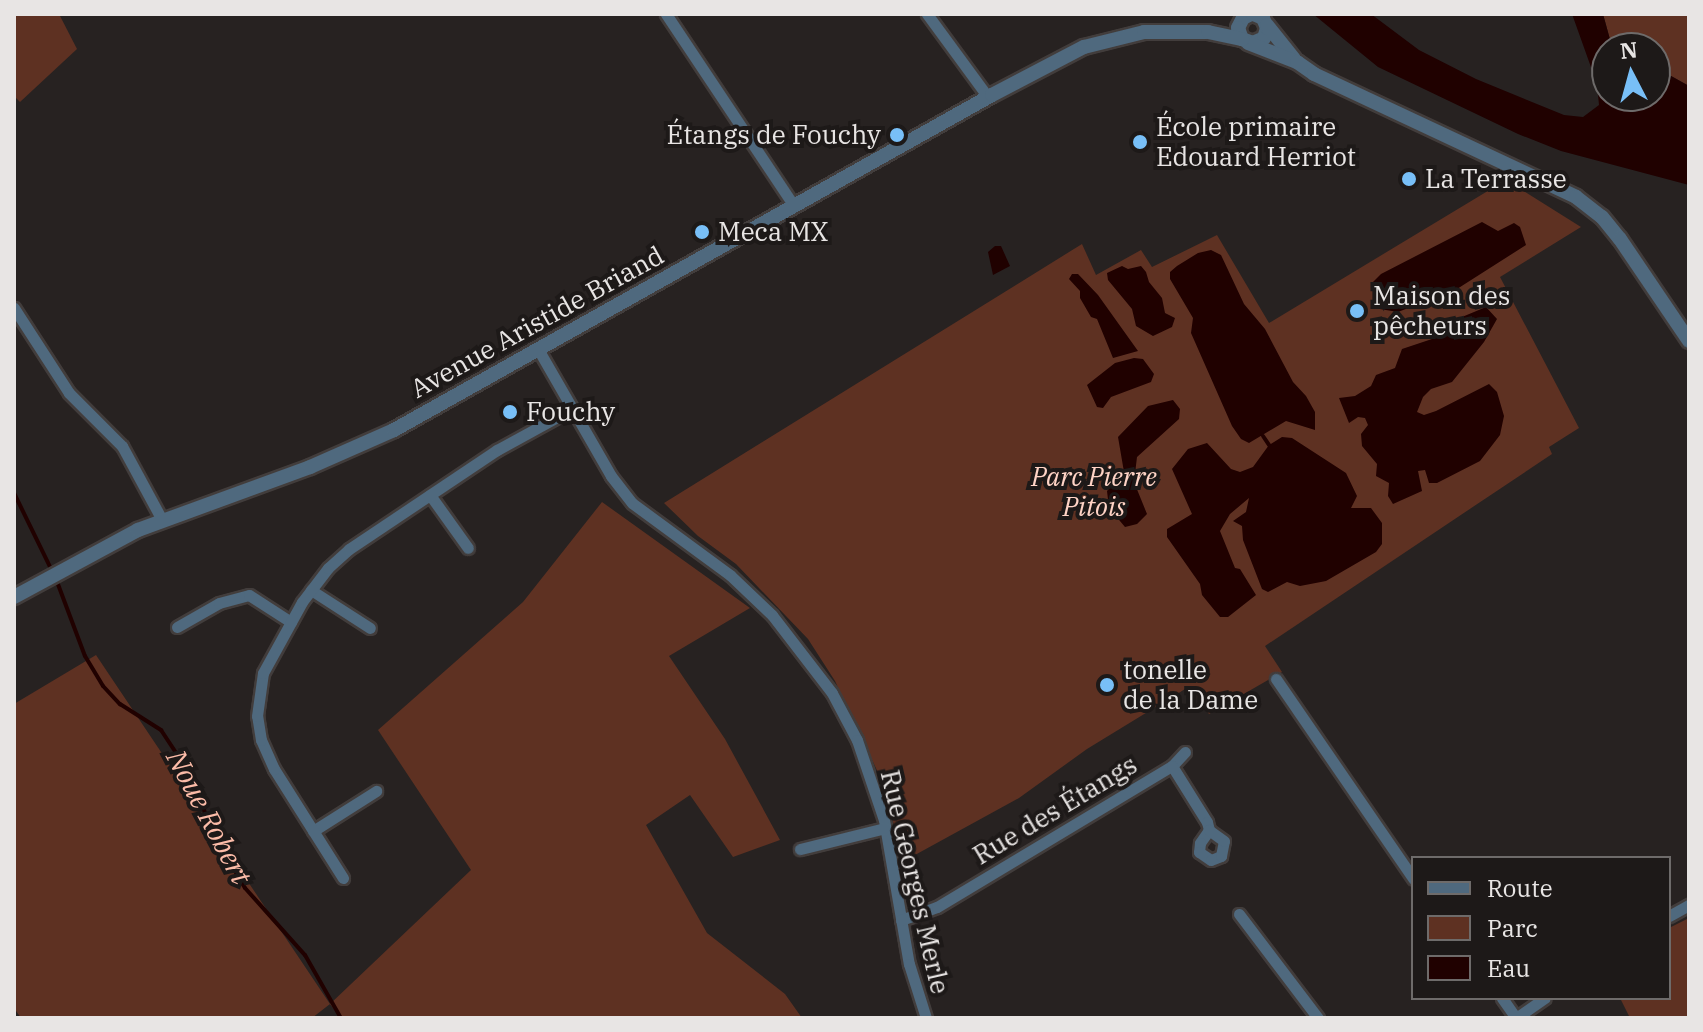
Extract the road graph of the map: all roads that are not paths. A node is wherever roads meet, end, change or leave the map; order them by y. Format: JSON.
{"nodes":[{"id":1,"x":666,"y":14,"type":"edge"},
{"id":2,"x":927,"y":14,"type":"edge"},
{"id":3,"x":1260,"y":17,"type":"edge"},
{"id":4,"x":1239,"y":24,"type":"junction"},
{"id":5,"x":1208,"y":32,"type":"junction"},
{"id":6,"x":1245,"y":41,"type":"junction"},
{"id":7,"x":1297,"y":62,"type":"junction"},
{"id":8,"x":988,"y":97,"type":"junction"},
{"id":9,"x":794,"y":206,"type":"junction"},
{"id":10,"x":14,"y":308,"type":"edge"},
{"id":11,"x":1685,"y":324,"type":"edge"},
{"id":12,"x":1689,"y":341,"type":"edge"},
{"id":13,"x":538,"y":349,"type":"junction"},
{"id":14,"x":572,"y":409,"type":"junction"},
{"id":15,"x":430,"y":495,"type":"junction"},
{"id":16,"x":162,"y":520,"type":"junction"},
{"id":17,"x":468,"y":548,"type":"dead end"},
{"id":18,"x":311,"y":590,"type":"junction"},
{"id":19,"x":14,"y":597,"type":"edge"},
{"id":20,"x":291,"y":622,"type":"junction"},
{"id":21,"x":177,"y":627,"type":"dead end"},
{"id":22,"x":370,"y":628,"type":"dead end"},
{"id":23,"x":1276,"y":679,"type":"dead end"},
{"id":24,"x":1185,"y":752,"type":"dead end"},
{"id":25,"x":1172,"y":766,"type":"junction"},
{"id":26,"x":376,"y":791,"type":"dead end"},
{"id":27,"x":1208,"y":826,"type":"dead end"},
{"id":28,"x":885,"y":828,"type":"junction"},
{"id":29,"x":313,"y":831,"type":"junction"},
{"id":30,"x":800,"y":849,"type":"dead end"},
{"id":31,"x":1411,"y":875,"type":"edge"},
{"id":32,"x":343,"y":878,"type":"dead end"},
{"id":33,"x":1689,"y":905,"type":"edge"},
{"id":34,"x":1239,"y":914,"type":"dead end"},
{"id":35,"x":1671,"y":915,"type":"edge"},
{"id":36,"x":901,"y":920,"type":"junction"},
{"id":37,"x":1503,"y":1000,"type":"edge"},
{"id":38,"x":1542,"y":1000,"type":"edge"},
{"id":39,"x":926,"y":1018,"type":"edge"},
{"id":40,"x":1318,"y":1018,"type":"edge"},
{"id":41,"x":1516,"y":1018,"type":"edge"}],
"edges":[{"from":1,"to":9,"type":"street"},
{"from":2,"to":8,"type":"street"},
{"from":3,"to":4,"type":"street","name":"Avenue Aristide Briand"},
{"from":3,"to":6,"type":"street"},
{"from":3,"to":7,"type":"street","name":"Avenue Aristide Briand"},
{"from":4,"to":5,"type":"street","name":"Avenue Aristide Briand"},
{"from":4,"to":6,"type":"street"},
{"from":5,"to":6,"type":"street","name":"Avenue Aristide Briand"},
{"from":5,"to":8,"type":"street","name":"Avenue Aristide Briand"},
{"from":6,"to":7,"type":"street","name":"Avenue Aristide Briand"},
{"from":7,"to":11,"type":"street","name":"Avenue Aristide Briand"},
{"from":8,"to":9,"type":"street","name":"Avenue Aristide Briand"},
{"from":9,"to":13,"type":"street","name":"Avenue Aristide Briand"},
{"from":10,"to":16,"type":"street"},
{"from":11,"to":12,"type":"street","name":"Avenue Aristide Briand"},
{"from":13,"to":14,"type":"street","name":"Rue Georges Merle"},
{"from":13,"to":16,"type":"street","name":"Avenue Aristide Briand"},
{"from":14,"to":15,"type":"street"},
{"from":14,"to":28,"type":"street","name":"Rue Georges Merle"},
{"from":15,"to":17,"type":"street"},
{"from":15,"to":18,"type":"street"},
{"from":16,"to":19,"type":"street","name":"Avenue Aristide Briand"},
{"from":18,"to":20,"type":"street"},
{"from":18,"to":22,"type":"street"},
{"from":20,"to":21,"type":"street"},
{"from":20,"to":29,"type":"street"},
{"from":23,"to":31,"type":"street"},
{"from":24,"to":25,"type":"street"},
{"from":25,"to":27,"type":"street","name":"Rue des Étangs"},
{"from":25,"to":36,"type":"street","name":"Rue des Étangs"},
{"from":26,"to":29,"type":"street"},
{"from":28,"to":30,"type":"street"},
{"from":28,"to":36,"type":"street","name":"Rue Georges Merle"},
{"from":29,"to":32,"type":"street"},
{"from":33,"to":35,"type":"street"},
{"from":34,"to":40,"type":"street"},
{"from":36,"to":39,"type":"street","name":"Rue Georges Merle"},
{"from":37,"to":41,"type":"street"},
{"from":38,"to":41,"type":"street"}]}
